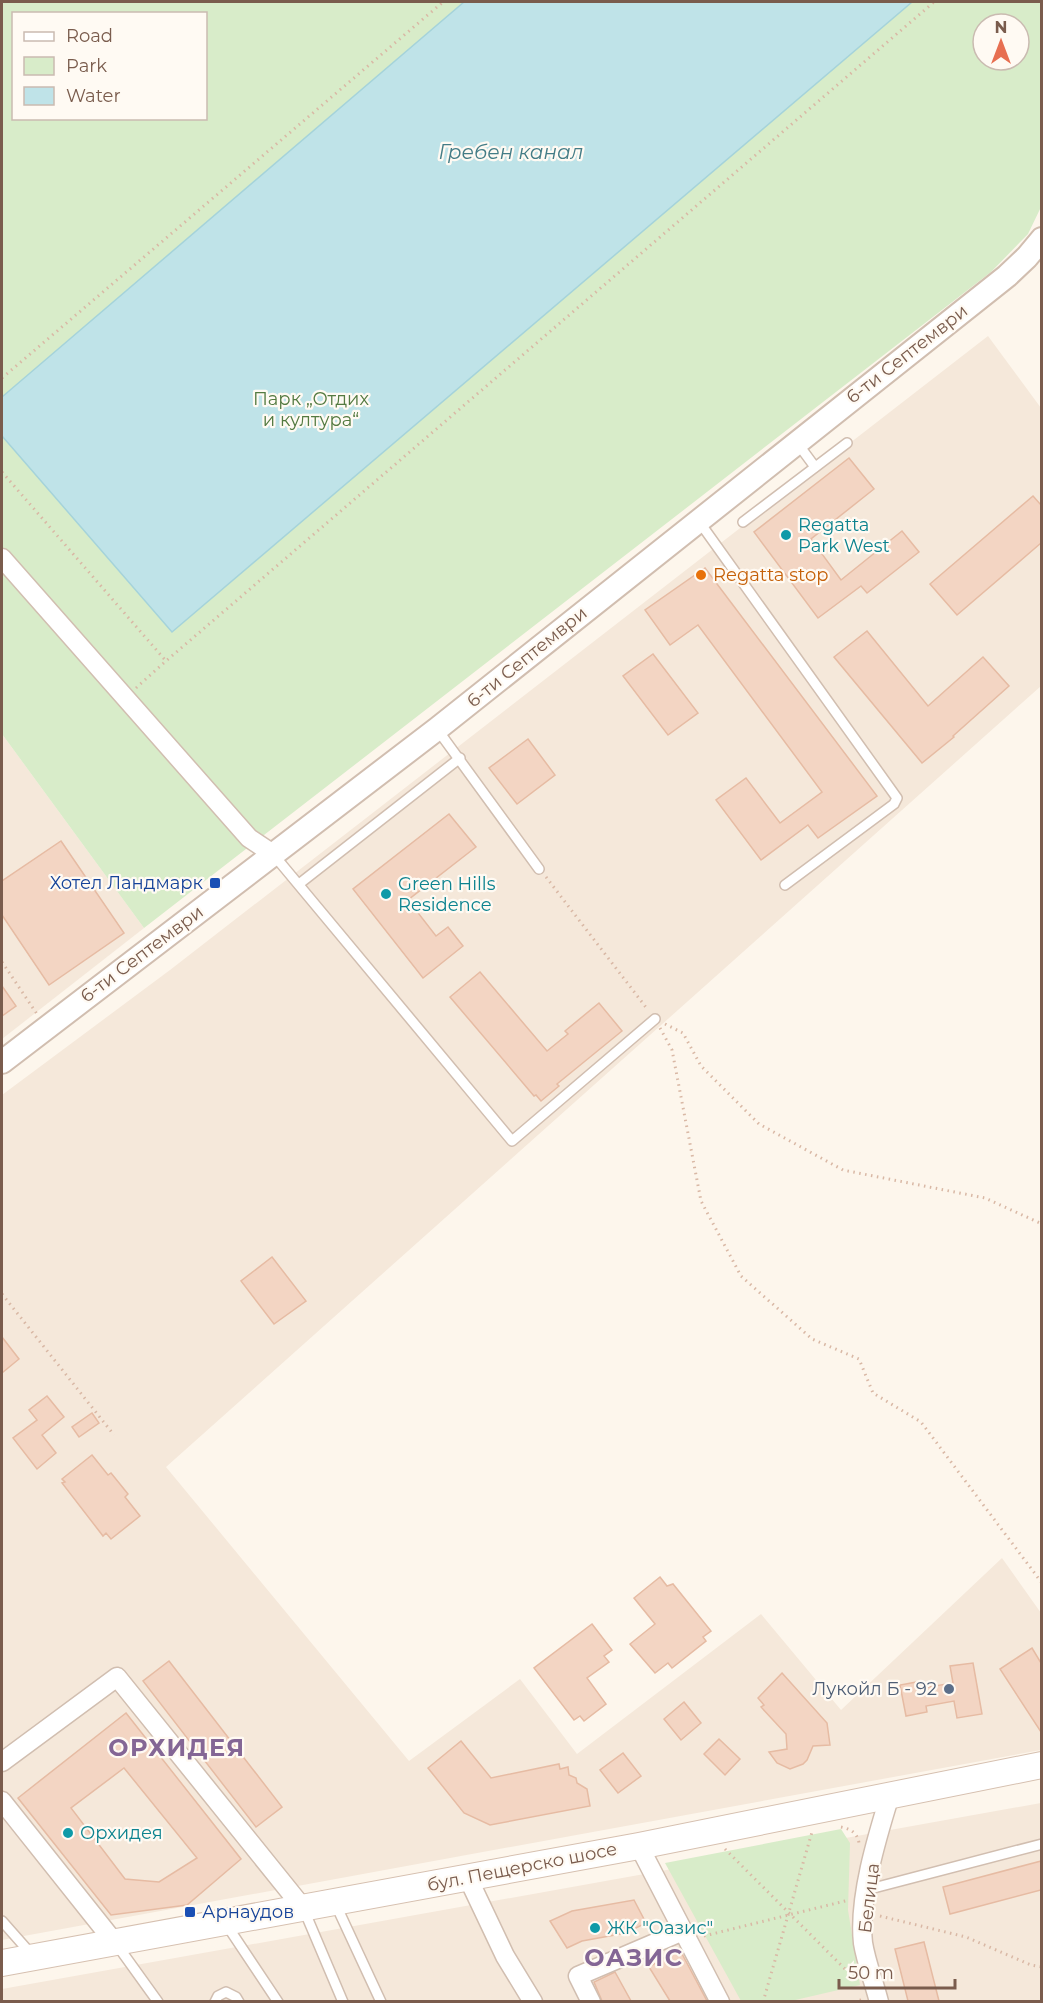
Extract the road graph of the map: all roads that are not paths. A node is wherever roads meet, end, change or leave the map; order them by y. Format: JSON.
{"nodes":[{"id":1,"x":1041,"y":239,"type":"edge"},
{"id":2,"x":796,"y":442,"type":"junction"},
{"id":3,"x":847,"y":443,"type":"dead end"},
{"id":4,"x":815,"y":467,"type":"junction"},
{"id":5,"x":698,"y":520,"type":"junction"},
{"id":6,"x":743,"y":522,"type":"dead end"},
{"id":7,"x":2,"y":558,"type":"edge"},
{"id":8,"x":437,"y":729,"type":"junction"},
{"id":9,"x":460,"y":758,"type":"junction"},
{"id":10,"x":273,"y":854,"type":"junction"},
{"id":11,"x":539,"y":869,"type":"road end"},
{"id":12,"x":299,"y":884,"type":"junction"},
{"id":13,"x":785,"y":885,"type":"dead end"},
{"id":14,"x":655,"y":1019,"type":"road end"},
{"id":15,"x":2,"y":1062,"type":"edge"},
{"id":16,"x":2,"y":1762,"type":"edge"},
{"id":17,"x":1041,"y":1765,"type":"edge"},
{"id":18,"x":890,"y":1795,"type":"junction"},
{"id":19,"x":2,"y":1801,"type":"edge"},
{"id":20,"x":1041,"y":1844,"type":"edge"},
{"id":21,"x":639,"y":1846,"type":"junction"},
{"id":22,"x":468,"y":1878,"type":"junction"},
{"id":23,"x":861,"y":1900,"type":"junction"},
{"id":24,"x":335,"y":1902,"type":"junction"},
{"id":25,"x":303,"y":1908,"type":"junction"},
{"id":26,"x":2,"y":1921,"type":"edge"},
{"id":27,"x":225,"y":1922,"type":"junction"},
{"id":28,"x":685,"y":1935,"type":"junction"},
{"id":29,"x":115,"y":1943,"type":"junction"},
{"id":30,"x":33,"y":1957,"type":"junction"},
{"id":31,"x":2,"y":1963,"type":"edge"},
{"id":32,"x":158,"y":2001,"type":"edge"},
{"id":33,"x":214,"y":2001,"type":"edge"},
{"id":34,"x":239,"y":2001,"type":"edge"},
{"id":35,"x":278,"y":2001,"type":"edge"},
{"id":36,"x":343,"y":2001,"type":"edge"},
{"id":37,"x":381,"y":2001,"type":"edge"},
{"id":38,"x":533,"y":2001,"type":"edge"},
{"id":39,"x":591,"y":2001,"type":"edge"},
{"id":40,"x":720,"y":2001,"type":"edge"},
{"id":41,"x":879,"y":2001,"type":"edge"}],
"edges":[{"from":1,"to":2,"type":"street","name":"6-ти Септември"},
{"from":2,"to":4,"type":"lane"},
{"from":2,"to":5,"type":"street","name":"6-ти Септември"},
{"from":3,"to":4,"type":"lane"},
{"from":4,"to":6,"type":"lane"},
{"from":5,"to":8,"type":"street","name":"6-ти Септември"},
{"from":5,"to":13,"type":"lane"},
{"from":7,"to":10,"type":"street"},
{"from":8,"to":9,"type":"lane"},
{"from":8,"to":10,"type":"street","name":"6-ти Септември"},
{"from":9,"to":11,"type":"lane"},
{"from":9,"to":12,"type":"lane"},
{"from":10,"to":12,"type":"lane"},
{"from":10,"to":15,"type":"street","name":"6-ти Септември"},
{"from":12,"to":14,"type":"lane"},
{"from":16,"to":25,"type":"street"},
{"from":17,"to":18,"type":"main road","name":"бул. Пещерско шосе"},
{"from":18,"to":21,"type":"main road","name":"бул. Пещерско шосе"},
{"from":18,"to":23,"type":"street","name":"Белица"},
{"from":19,"to":29,"type":"street"},
{"from":20,"to":23,"type":"lane"},
{"from":21,"to":22,"type":"main road","name":"бул. Пещерско шосе"},
{"from":21,"to":28,"type":"street"},
{"from":22,"to":24,"type":"main road","name":"бул. Пещерско шосе"},
{"from":22,"to":38,"type":"street"},
{"from":23,"to":41,"type":"street","name":"Белица"},
{"from":24,"to":25,"type":"main road","name":"бул. Пещерско шосе"},
{"from":24,"to":37,"type":"lane"},
{"from":25,"to":27,"type":"main road","name":"бул. Пещерско шосе"},
{"from":25,"to":36,"type":"lane"},
{"from":26,"to":30,"type":"lane"},
{"from":27,"to":29,"type":"main road","name":"бул. Пещерско шосе"},
{"from":27,"to":35,"type":"lane"},
{"from":28,"to":39,"type":"street"},
{"from":28,"to":40,"type":"street"},
{"from":29,"to":30,"type":"main road","name":"бул. Пещерско шосе"},
{"from":29,"to":32,"type":"lane"},
{"from":30,"to":31,"type":"main road","name":"бул. Пещерско шосе"},
{"from":33,"to":34,"type":"lane"}]}
